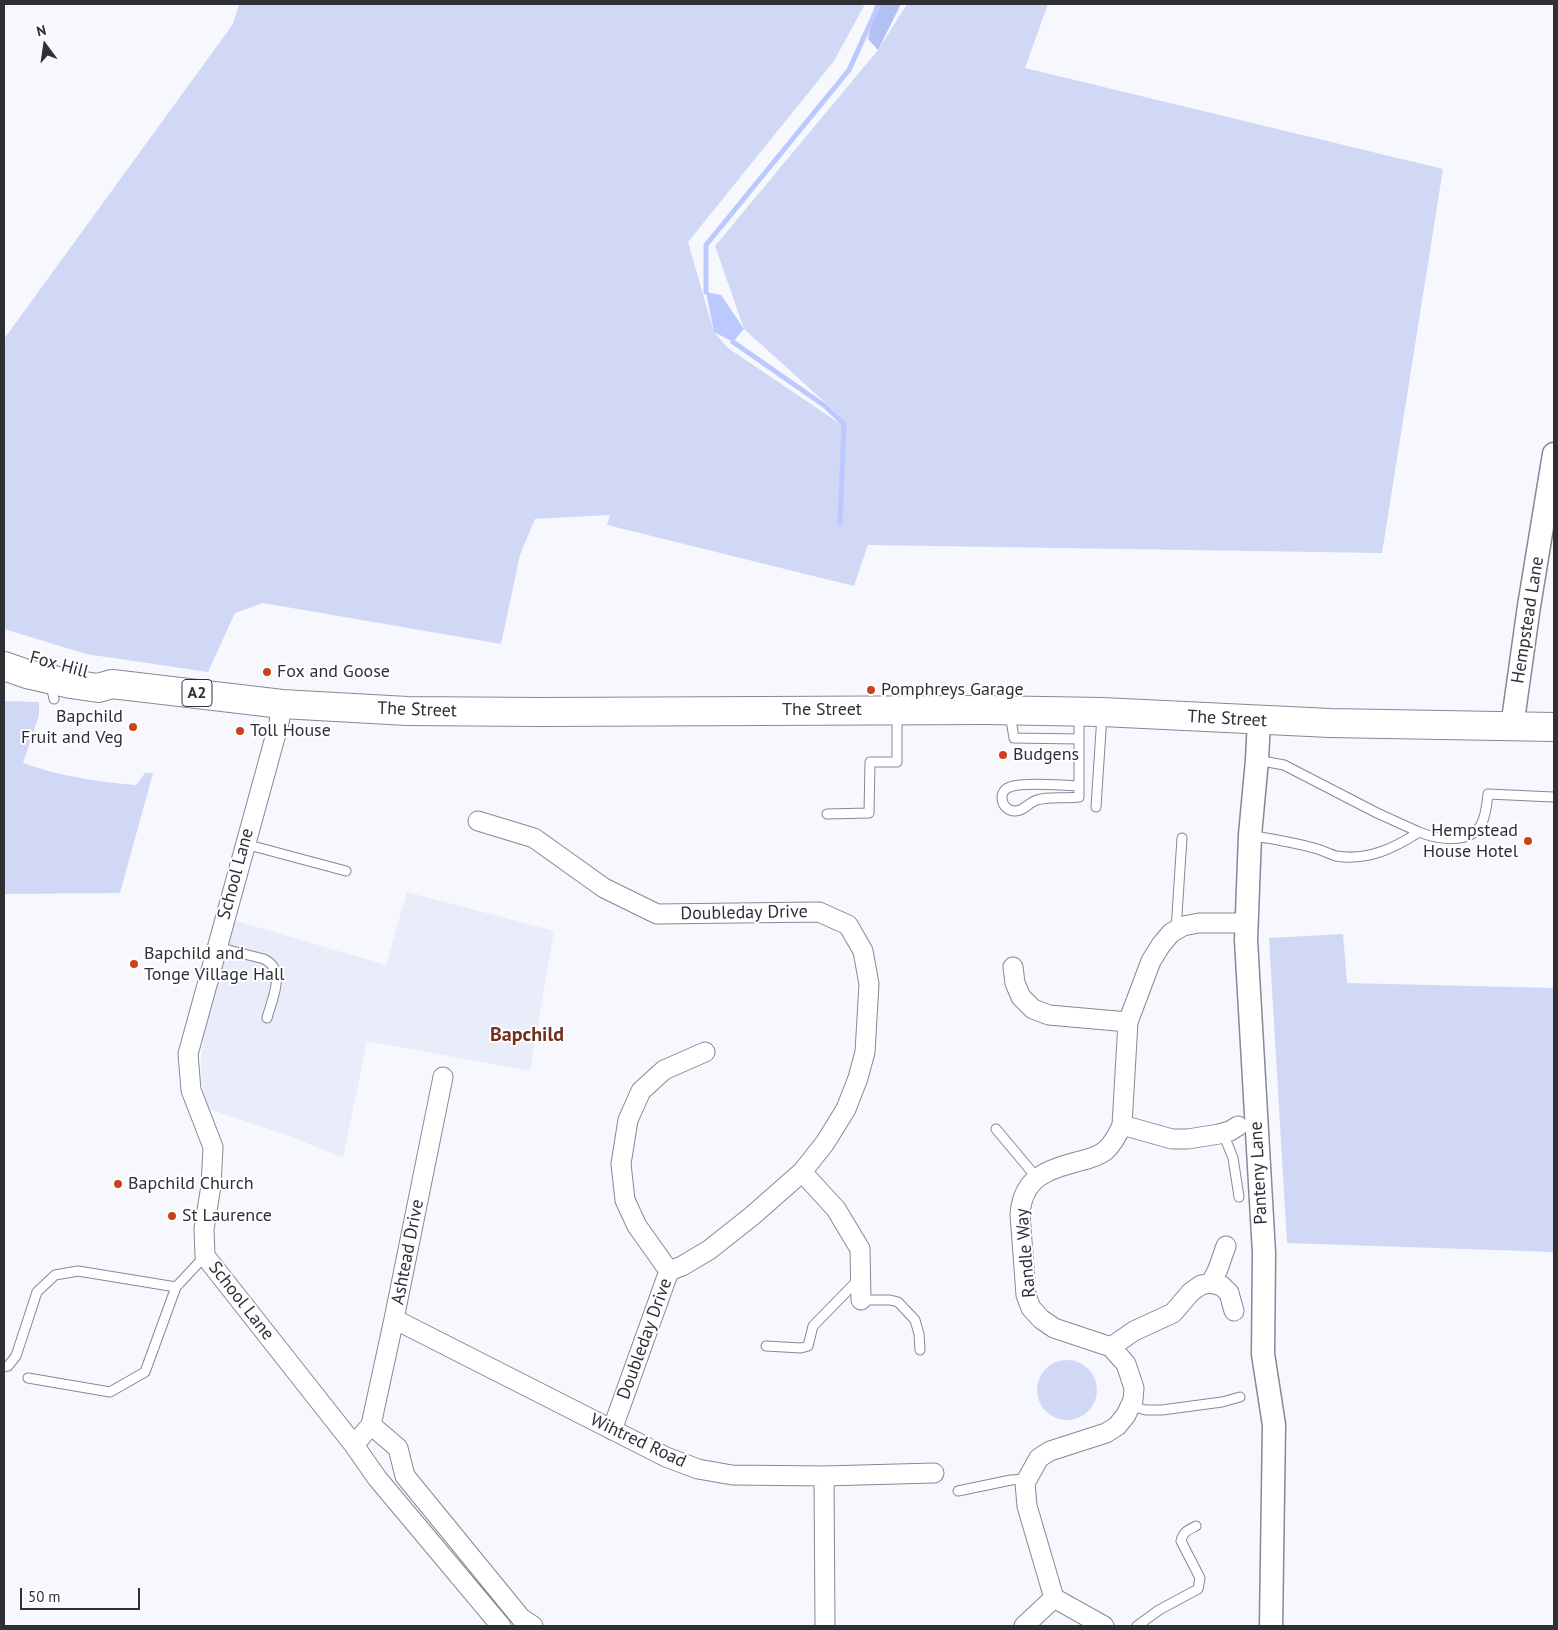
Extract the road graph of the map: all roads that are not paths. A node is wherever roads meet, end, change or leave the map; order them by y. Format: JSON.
{"nodes":[{"id":1,"x":1554,"y":454,"type":"edge"},
{"id":2,"x":4,"y":650,"type":"edge"},
{"id":3,"x":4,"y":666,"type":"edge"},
{"id":4,"x":49,"y":680,"type":"junction"},
{"id":5,"x":282,"y":704,"type":"junction"},
{"id":6,"x":897,"y":710,"type":"junction"},
{"id":7,"x":1009,"y":710,"type":"junction"},
{"id":8,"x":1091,"y":712,"type":"junction"},
{"id":9,"x":1259,"y":720,"type":"junction"},
{"id":10,"x":1512,"y":727,"type":"junction"},
{"id":11,"x":1554,"y":728,"type":"edge"},
{"id":12,"x":1079,"y":739,"type":"junction"},
{"id":13,"x":1257,"y":760,"type":"junction"},
{"id":14,"x":1079,"y":786,"type":"junction"},
{"id":15,"x":1553,"y":797,"type":"dead end"},
{"id":16,"x":1096,"y":807,"type":"dead end"},
{"id":17,"x":827,"y":814,"type":"dead end"},
{"id":18,"x":478,"y":822,"type":"dead end"},
{"id":19,"x":1418,"y":832,"type":"junction"},
{"id":20,"x":1250,"y":835,"type":"junction"},
{"id":21,"x":1182,"y":838,"type":"dead end"},
{"id":22,"x":244,"y":844,"type":"junction"},
{"id":23,"x":346,"y":871,"type":"dead end"},
{"id":24,"x":1246,"y":923,"type":"junction"},
{"id":25,"x":1176,"y":930,"type":"junction"},
{"id":26,"x":216,"y":947,"type":"junction"},
{"id":27,"x":1013,"y":967,"type":"dead end"},
{"id":28,"x":267,"y":1018,"type":"dead end"},
{"id":29,"x":1128,"y":1022,"type":"junction"},
{"id":30,"x":705,"y":1052,"type":"dead end"},
{"id":31,"x":443,"y":1077,"type":"dead end"},
{"id":32,"x":1122,"y":1125,"type":"junction"},
{"id":33,"x":996,"y":1129,"type":"dead end"},
{"id":34,"x":1230,"y":1130,"type":"joint"},
{"id":35,"x":802,"y":1172,"type":"junction"},
{"id":36,"x":1037,"y":1178,"type":"junction"},
{"id":37,"x":1238,"y":1197,"type":"dead end"},
{"id":38,"x":1226,"y":1246,"type":"dead end"},
{"id":39,"x":205,"y":1256,"type":"junction"},
{"id":40,"x":670,"y":1271,"type":"junction"},
{"id":41,"x":860,"y":1277,"type":"junction"},
{"id":42,"x":1211,"y":1283,"type":"junction"},
{"id":43,"x":176,"y":1288,"type":"junction"},
{"id":44,"x":861,"y":1300,"type":"joint"},
{"id":45,"x":1234,"y":1311,"type":"dead end"},
{"id":46,"x":394,"y":1319,"type":"junction"},
{"id":47,"x":766,"y":1346,"type":"dead end"},
{"id":48,"x":1111,"y":1347,"type":"junction"},
{"id":49,"x":920,"y":1350,"type":"dead end"},
{"id":50,"x":4,"y":1367,"type":"edge"},
{"id":51,"x":28,"y":1378,"type":"dead end"},
{"id":52,"x":1240,"y":1397,"type":"dead end"},
{"id":53,"x":1130,"y":1406,"type":"junction"},
{"id":54,"x":371,"y":1425,"type":"junction"},
{"id":55,"x":612,"y":1430,"type":"junction"},
{"id":56,"x":354,"y":1445,"type":"junction"},
{"id":57,"x":934,"y":1473,"type":"dead end"},
{"id":58,"x":824,"y":1476,"type":"junction"},
{"id":59,"x":1027,"y":1479,"type":"junction"},
{"id":60,"x":958,"y":1491,"type":"dead end"},
{"id":61,"x":1196,"y":1526,"type":"dead end"},
{"id":62,"x":1054,"y":1598,"type":"junction"},
{"id":63,"x":501,"y":1626,"type":"edge"},
{"id":64,"x":534,"y":1626,"type":"edge"},
{"id":65,"x":825,"y":1626,"type":"edge"},
{"id":66,"x":1024,"y":1626,"type":"edge"},
{"id":67,"x":1104,"y":1626,"type":"edge"},
{"id":68,"x":1137,"y":1626,"type":"edge"},
{"id":69,"x":1271,"y":1626,"type":"edge"}],
"edges":[{"from":1,"to":10,"type":"street","name":"Hempstead Lane"},
{"from":2,"to":4,"type":"main road","name":"Fox Hill","number":"A2"},
{"from":3,"to":4,"type":"main road","name":"Fox Hill","number":"A2"},
{"from":4,"to":5,"type":"main road","name":"Fox Hill","number":"A2"},
{"from":5,"to":6,"type":"main road","name":"The Street","number":"A2"},
{"from":5,"to":22,"type":"street","name":"School Lane"},
{"from":6,"to":7,"type":"main road","name":"The Street","number":"A2"},
{"from":6,"to":17,"type":"lane"},
{"from":7,"to":8,"type":"main road","name":"The Street","number":"A2"},
{"from":7,"to":12,"type":"lane"},
{"from":8,"to":9,"type":"main road","name":"The Street","number":"A2"},
{"from":8,"to":12,"type":"lane"},
{"from":8,"to":16,"type":"lane"},
{"from":9,"to":10,"type":"main road","name":"The Street","number":"A2"},
{"from":9,"to":13,"type":"street","name":"Panteny Lane"},
{"from":10,"to":11,"type":"main road","number":"A2"},
{"from":12,"to":14,"type":"lane"},
{"from":13,"to":19,"type":"lane"},
{"from":13,"to":20,"type":"street","name":"Panteny Lane"},
{"from":14,"to":14,"type":"lane"},
{"from":15,"to":19,"type":"lane"},
{"from":18,"to":35,"type":"street","name":"Doubleday Drive"},
{"from":19,"to":20,"type":"lane"},
{"from":20,"to":24,"type":"street","name":"Panteny Lane"},
{"from":21,"to":25,"type":"lane"},
{"from":22,"to":23,"type":"lane"},
{"from":22,"to":26,"type":"street","name":"School Lane"},
{"from":24,"to":25,"type":"street","name":"Randle Way"},
{"from":24,"to":69,"type":"street","name":"Panteny Lane"},
{"from":25,"to":29,"type":"street","name":"Randle Way"},
{"from":26,"to":28,"type":"lane"},
{"from":26,"to":39,"type":"street","name":"School Lane"},
{"from":27,"to":29,"type":"street"},
{"from":29,"to":32,"type":"street","name":"Randle Way"},
{"from":30,"to":40,"type":"street"},
{"from":31,"to":46,"type":"street","name":"Ashtead Drive"},
{"from":32,"to":34,"type":"street"},
{"from":32,"to":36,"type":"street","name":"Randle Way"},
{"from":33,"to":36,"type":"lane"},
{"from":34,"to":37,"type":"lane"},
{"from":35,"to":40,"type":"street","name":"Doubleday Drive"},
{"from":35,"to":41,"type":"street"},
{"from":36,"to":48,"type":"street","name":"Randle Way"},
{"from":38,"to":42,"type":"street"},
{"from":39,"to":43,"type":"lane"},
{"from":39,"to":56,"type":"street","name":"School Lane"},
{"from":40,"to":55,"type":"street","name":"Doubleday Drive"},
{"from":41,"to":44,"type":"street"},
{"from":41,"to":47,"type":"lane"},
{"from":42,"to":45,"type":"street"},
{"from":42,"to":48,"type":"street"},
{"from":43,"to":50,"type":"lane"},
{"from":43,"to":51,"type":"lane"},
{"from":44,"to":49,"type":"lane"},
{"from":46,"to":54,"type":"street","name":"Ashtead Drive"},
{"from":46,"to":55,"type":"street","name":"Wihtred Road"},
{"from":48,"to":53,"type":"street"},
{"from":52,"to":53,"type":"lane"},
{"from":53,"to":59,"type":"street"},
{"from":54,"to":56,"type":"street","name":"Ashtead Drive"},
{"from":54,"to":64,"type":"street"},
{"from":55,"to":58,"type":"street","name":"Wihtred Road"},
{"from":56,"to":63,"type":"street","name":"School Lane"},
{"from":57,"to":58,"type":"street","name":"Wihtred Road"},
{"from":58,"to":65,"type":"street"},
{"from":59,"to":60,"type":"lane"},
{"from":59,"to":62,"type":"street"},
{"from":61,"to":68,"type":"lane"},
{"from":62,"to":66,"type":"street"},
{"from":62,"to":67,"type":"street"}]}
